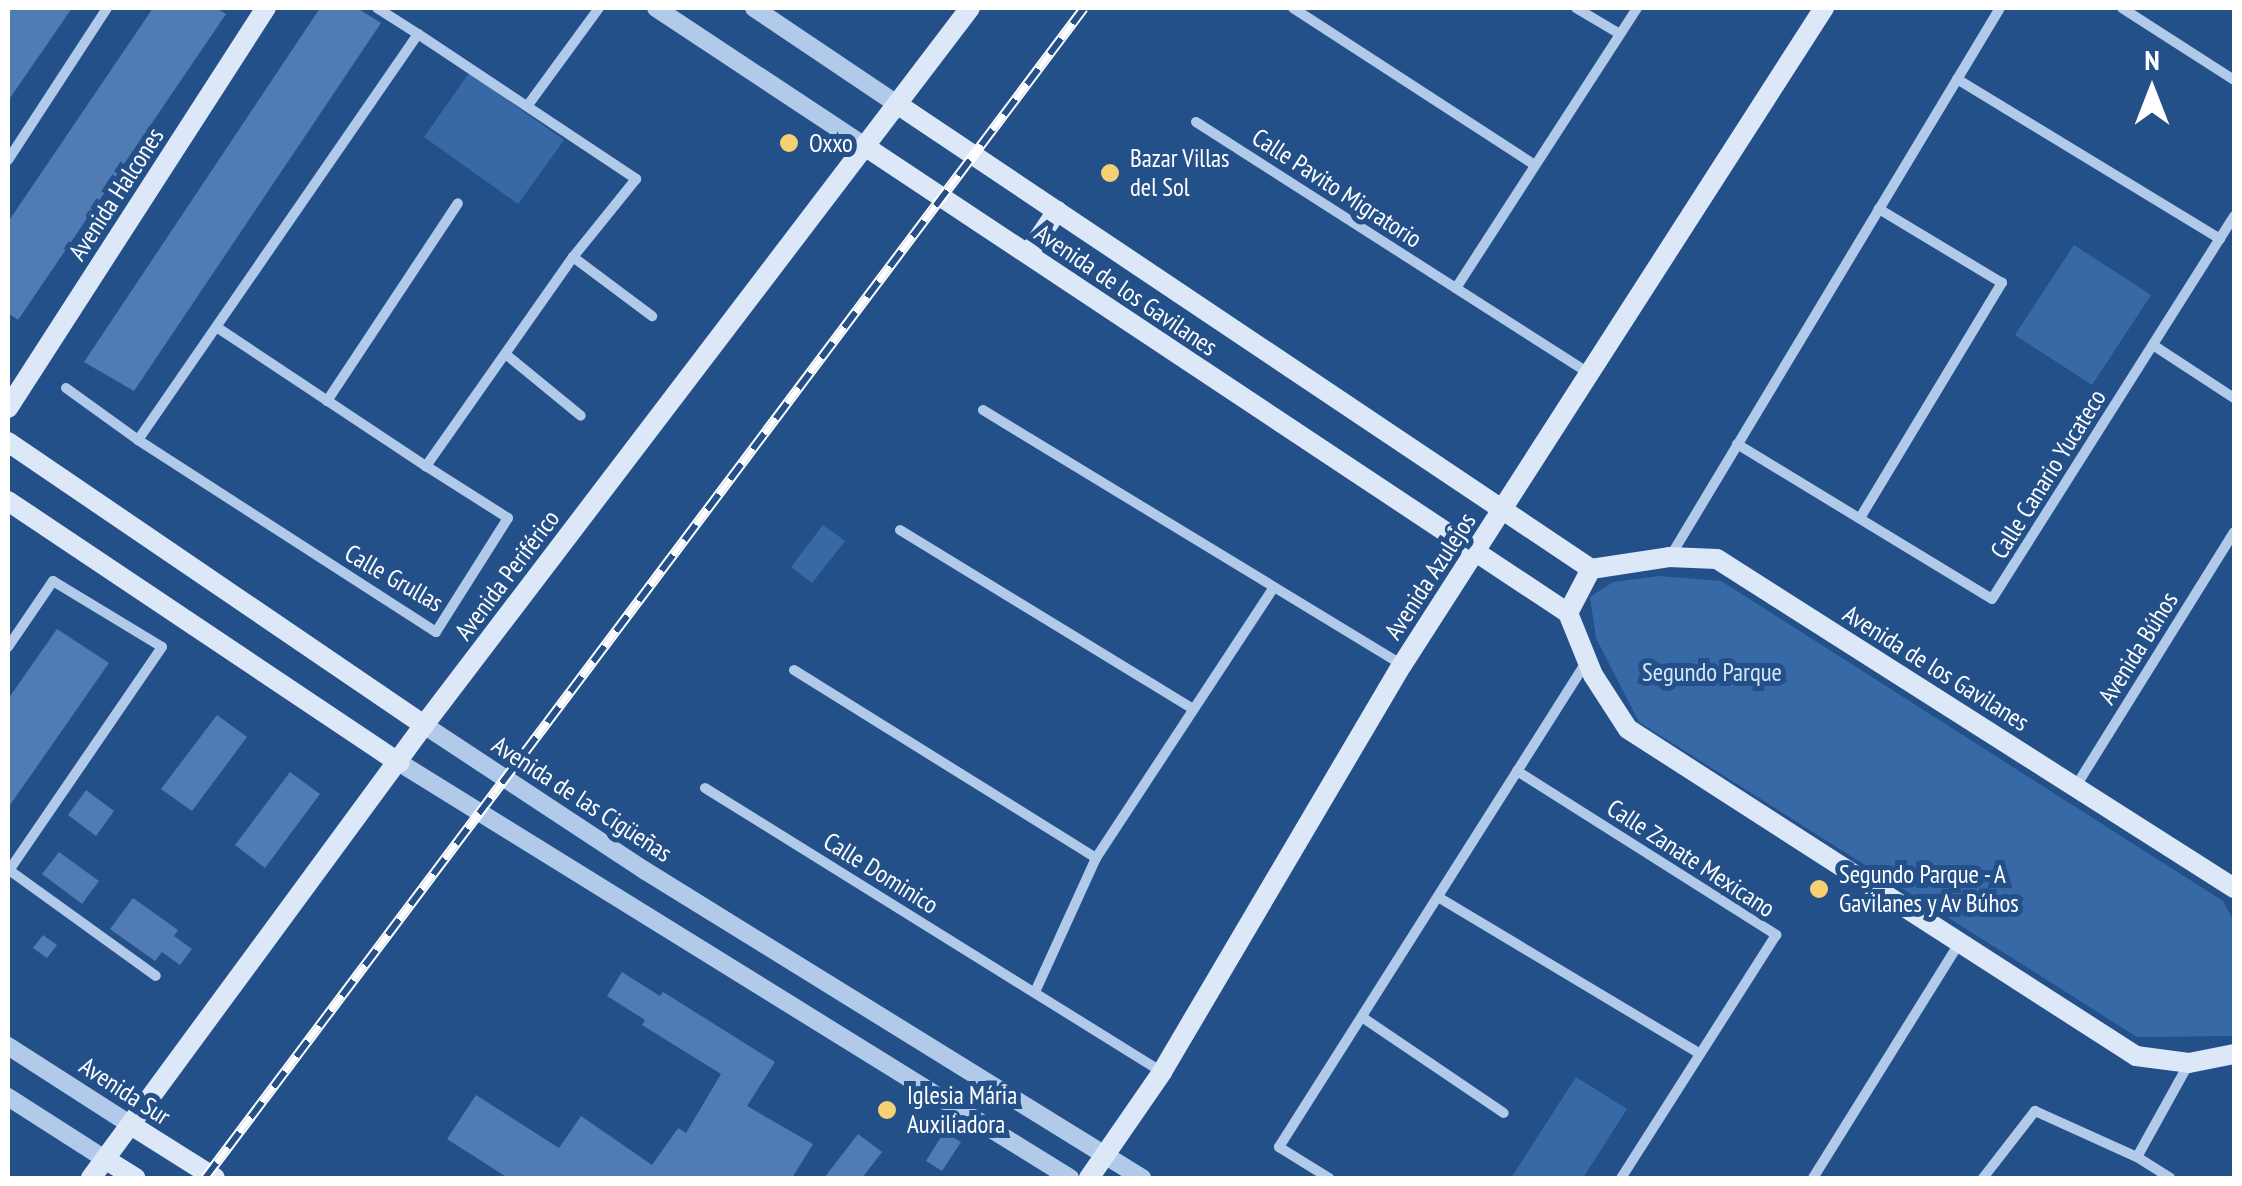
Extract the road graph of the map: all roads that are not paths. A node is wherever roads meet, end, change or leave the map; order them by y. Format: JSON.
{"nodes":[{"id":1,"x":107,"y":8,"type":"edge"},
{"id":2,"x":266,"y":8,"type":"edge"},
{"id":3,"x":377,"y":8,"type":"edge"},
{"id":4,"x":600,"y":8,"type":"edge"},
{"id":5,"x":656,"y":8,"type":"edge"},
{"id":6,"x":754,"y":8,"type":"edge"},
{"id":7,"x":970,"y":8,"type":"edge"},
{"id":8,"x":1293,"y":8,"type":"edge"},
{"id":9,"x":1576,"y":8,"type":"edge"},
{"id":10,"x":1637,"y":8,"type":"edge"},
{"id":11,"x":1824,"y":8,"type":"edge"},
{"id":12,"x":2000,"y":8,"type":"edge"},
{"id":13,"x":2122,"y":8,"type":"edge"},
{"id":14,"x":418,"y":34,"type":"junction"},
{"id":15,"x":1620,"y":34,"type":"junction"},
{"id":16,"x":1957,"y":79,"type":"junction"},
{"id":17,"x":2234,"y":80,"type":"edge"},
{"id":18,"x":898,"y":104,"type":"junction"},
{"id":19,"x":528,"y":106,"type":"junction"},
{"id":20,"x":1196,"y":122,"type":"dead end"},
{"id":21,"x":866,"y":148,"type":"junction"},
{"id":22,"x":8,"y":160,"type":"edge"},
{"id":23,"x":1535,"y":165,"type":"junction"},
{"id":24,"x":458,"y":203,"type":"dead end"},
{"id":25,"x":1879,"y":209,"type":"junction"},
{"id":26,"x":1057,"y":211,"type":"junction"},
{"id":27,"x":2234,"y":216,"type":"edge"},
{"id":28,"x":2220,"y":239,"type":"junction"},
{"id":29,"x":1028,"y":254,"type":"junction"},
{"id":30,"x":573,"y":257,"type":"junction"},
{"id":31,"x":1456,"y":288,"type":"junction"},
{"id":32,"x":652,"y":316,"type":"dead end"},
{"id":33,"x":218,"y":328,"type":"junction"},
{"id":34,"x":2152,"y":345,"type":"junction"},
{"id":35,"x":508,"y":356,"type":"junction"},
{"id":36,"x":1589,"y":374,"type":"junction"},
{"id":37,"x":66,"y":388,"type":"dead end"},
{"id":38,"x":2234,"y":398,"type":"edge"},
{"id":39,"x":328,"y":401,"type":"junction"},
{"id":40,"x":8,"y":408,"type":"edge"},
{"id":41,"x":982,"y":410,"type":"dead end"},
{"id":42,"x":581,"y":416,"type":"dead end"},
{"id":43,"x":138,"y":440,"type":"junction"},
{"id":44,"x":8,"y":442,"type":"edge"},
{"id":45,"x":1737,"y":444,"type":"junction"},
{"id":46,"x":426,"y":466,"type":"junction"},
{"id":47,"x":8,"y":501,"type":"edge"},
{"id":48,"x":1502,"y":510,"type":"junction"},
{"id":49,"x":1860,"y":518,"type":"junction"},
{"id":50,"x":900,"y":530,"type":"dead end"},
{"id":51,"x":2234,"y":532,"type":"edge"},
{"id":52,"x":1474,"y":552,"type":"junction"},
{"id":53,"x":1669,"y":558,"type":"junction"},
{"id":54,"x":1591,"y":569,"type":"junction"},
{"id":55,"x":1274,"y":587,"type":"junction"},
{"id":56,"x":1568,"y":613,"type":"junction"},
{"id":57,"x":8,"y":647,"type":"edge"},
{"id":58,"x":1587,"y":660,"type":"junction"},
{"id":59,"x":1402,"y":666,"type":"junction"},
{"id":60,"x":794,"y":670,"type":"dead end"},
{"id":61,"x":1193,"y":710,"type":"junction"},
{"id":62,"x":424,"y":725,"type":"junction"},
{"id":63,"x":400,"y":763,"type":"junction"},
{"id":64,"x":1518,"y":771,"type":"junction"},
{"id":65,"x":2076,"y":786,"type":"junction"},
{"id":66,"x":705,"y":788,"type":"dead end"},
{"id":67,"x":1096,"y":858,"type":"junction"},
{"id":68,"x":8,"y":872,"type":"edge"},
{"id":69,"x":2234,"y":888,"type":"edge"},
{"id":70,"x":1438,"y":897,"type":"junction"},
{"id":71,"x":1960,"y":942,"type":"junction"},
{"id":72,"x":156,"y":976,"type":"dead end"},
{"id":73,"x":1035,"y":992,"type":"junction"},
{"id":74,"x":1362,"y":1017,"type":"junction"},
{"id":75,"x":8,"y":1046,"type":"edge"},
{"id":76,"x":1700,"y":1054,"type":"junction"},
{"id":77,"x":2234,"y":1054,"type":"edge"},
{"id":78,"x":2190,"y":1063,"type":"junction"},
{"id":79,"x":1162,"y":1072,"type":"junction"},
{"id":80,"x":8,"y":1097,"type":"edge"},
{"id":81,"x":1504,"y":1112,"type":"dead end"},
{"id":82,"x":131,"y":1125,"type":"junction"},
{"id":83,"x":1106,"y":1156,"type":"junction"},
{"id":84,"x":2137,"y":1156,"type":"junction"},
{"id":85,"x":105,"y":1159,"type":"junction"},
{"id":86,"x":91,"y":1178,"type":"edge"},
{"id":87,"x":135,"y":1178,"type":"edge"},
{"id":88,"x":214,"y":1178,"type":"edge"},
{"id":89,"x":1070,"y":1178,"type":"edge"},
{"id":90,"x":1089,"y":1178,"type":"edge"},
{"id":91,"x":1142,"y":1178,"type":"edge"},
{"id":92,"x":1328,"y":1178,"type":"edge"},
{"id":93,"x":1620,"y":1178,"type":"edge"},
{"id":94,"x":1813,"y":1178,"type":"edge"},
{"id":95,"x":1984,"y":1178,"type":"edge"},
{"id":96,"x":2170,"y":1178,"type":"edge"}],
"edges":[{"from":1,"to":22,"type":"street"},
{"from":2,"to":40,"type":"main road","name":"Avenida Halcones"},
{"from":3,"to":14,"type":"street"},
{"from":4,"to":19,"type":"street"},
{"from":5,"to":21,"type":"street","name":"Avenida de los Gavilanes"},
{"from":6,"to":18,"type":"street","name":"Avenida de los Gavilanes"},
{"from":7,"to":18,"type":"main road","name":"Avenida Periférico"},
{"from":8,"to":23,"type":"street"},
{"from":9,"to":15,"type":"street"},
{"from":10,"to":15,"type":"street"},
{"from":11,"to":36,"type":"main road","name":"Avenida Azulejos"},
{"from":12,"to":16,"type":"street"},
{"from":13,"to":17,"type":"street"},
{"from":14,"to":19,"type":"street"},
{"from":14,"to":33,"type":"street"},
{"from":15,"to":23,"type":"street"},
{"from":16,"to":25,"type":"street"},
{"from":16,"to":28,"type":"street"},
{"from":18,"to":21,"type":"main road","name":"Avenida Periférico"},
{"from":18,"to":26,"type":"main road","name":"Avenida de los Gavilanes"},
{"from":19,"to":30,"type":"street"},
{"from":20,"to":31,"type":"street","name":"Calle Pavito Migratorio"},
{"from":21,"to":29,"type":"main road","name":"Avenida de los Gavilanes"},
{"from":21,"to":62,"type":"main road","name":"Avenida Periférico"},
{"from":23,"to":31,"type":"street"},
{"from":24,"to":39,"type":"street"},
{"from":25,"to":45,"type":"street"},
{"from":25,"to":49,"type":"street"},
{"from":26,"to":29,"type":"main road"},
{"from":26,"to":48,"type":"main road","name":"Avenida de los Gavilanes"},
{"from":27,"to":28,"type":"street","name":"Calle Canario Yucateco"},
{"from":28,"to":34,"type":"street","name":"Calle Canario Yucateco"},
{"from":29,"to":52,"type":"main road","name":"Avenida de los Gavilanes"},
{"from":30,"to":32,"type":"street"},
{"from":30,"to":35,"type":"street"},
{"from":31,"to":36,"type":"street","name":"Calle Pavito Migratorio"},
{"from":33,"to":39,"type":"street","name":"Calle Grullas"},
{"from":33,"to":43,"type":"street"},
{"from":34,"to":38,"type":"street"},
{"from":34,"to":49,"type":"street","name":"Calle Canario Yucateco"},
{"from":35,"to":42,"type":"street"},
{"from":35,"to":46,"type":"street"},
{"from":36,"to":48,"type":"main road","name":"Avenida Azulejos"},
{"from":37,"to":43,"type":"street","name":"Calle Grullas"},
{"from":39,"to":46,"type":"street","name":"Calle Grullas"},
{"from":41,"to":55,"type":"street"},
{"from":43,"to":46,"type":"street","name":"Calle Grullas"},
{"from":44,"to":62,"type":"main road","name":"Avenida de las Cigüeñas"},
{"from":45,"to":49,"type":"street","name":"Calle Canario Yucateco"},
{"from":45,"to":53,"type":"street"},
{"from":47,"to":63,"type":"main road"},
{"from":48,"to":52,"type":"main road","name":"Avenida Azulejos"},
{"from":48,"to":54,"type":"main road","name":"Avenida de los Gavilanes"},
{"from":50,"to":61,"type":"street"},
{"from":51,"to":65,"type":"street","name":"Avenida Búhos"},
{"from":52,"to":56,"type":"main road","name":"Avenida de los Gavilanes"},
{"from":52,"to":59,"type":"main road","name":"Avenida Azulejos"},
{"from":53,"to":54,"type":"main road","name":"Avenida de los Gavilanes"},
{"from":53,"to":65,"type":"main road","name":"Avenida de los Gavilanes"},
{"from":54,"to":56,"type":"main road"},
{"from":55,"to":59,"type":"street"},
{"from":55,"to":61,"type":"street"},
{"from":56,"to":58,"type":"main road"},
{"from":57,"to":68,"type":"street"},
{"from":58,"to":64,"type":"street"},
{"from":58,"to":71,"type":"main road"},
{"from":59,"to":79,"type":"main road","name":"Avenida Azulejos"},
{"from":60,"to":67,"type":"street"},
{"from":61,"to":67,"type":"street"},
{"from":62,"to":63,"type":"main road","name":"Avenida Periférico"},
{"from":62,"to":83,"type":"street","name":"Avenida de las Cigüeñas"},
{"from":63,"to":82,"type":"main road","name":"Avenida Periférico"},
{"from":63,"to":89,"type":"street"},
{"from":64,"to":70,"type":"street"},
{"from":64,"to":76,"type":"street","name":"Calle Zanate Mexicano"},
{"from":65,"to":69,"type":"main road","name":"Avenida de los Gavilanes"},
{"from":66,"to":73,"type":"street","name":"Calle Dominico"},
{"from":67,"to":73,"type":"street"},
{"from":68,"to":72,"type":"street"},
{"from":70,"to":74,"type":"street"},
{"from":70,"to":76,"type":"street"},
{"from":71,"to":78,"type":"main road"},
{"from":71,"to":94,"type":"street"},
{"from":73,"to":79,"type":"street","name":"Calle Dominico"},
{"from":74,"to":81,"type":"street"},
{"from":74,"to":92,"type":"street"},
{"from":75,"to":82,"type":"street","name":"Avenida Sur"},
{"from":76,"to":93,"type":"street","name":"Calle Zanate Mexicano"},
{"from":77,"to":78,"type":"main road"},
{"from":78,"to":84,"type":"street"},
{"from":79,"to":83,"type":"main road","name":"Avenida Azulejos"},
{"from":80,"to":85,"type":"street"},
{"from":82,"to":85,"type":"main road","name":"Avenida Periférico"},
{"from":82,"to":88,"type":"main road","name":"Avenida Sur"},
{"from":83,"to":90,"type":"main road","name":"Avenida Azulejos"},
{"from":83,"to":91,"type":"street","name":"Avenida de las Cigüeñas"},
{"from":84,"to":95,"type":"street"},
{"from":84,"to":96,"type":"street"},
{"from":85,"to":86,"type":"main road","name":"Avenida Periférico"},
{"from":85,"to":87,"type":"main road"}]}
